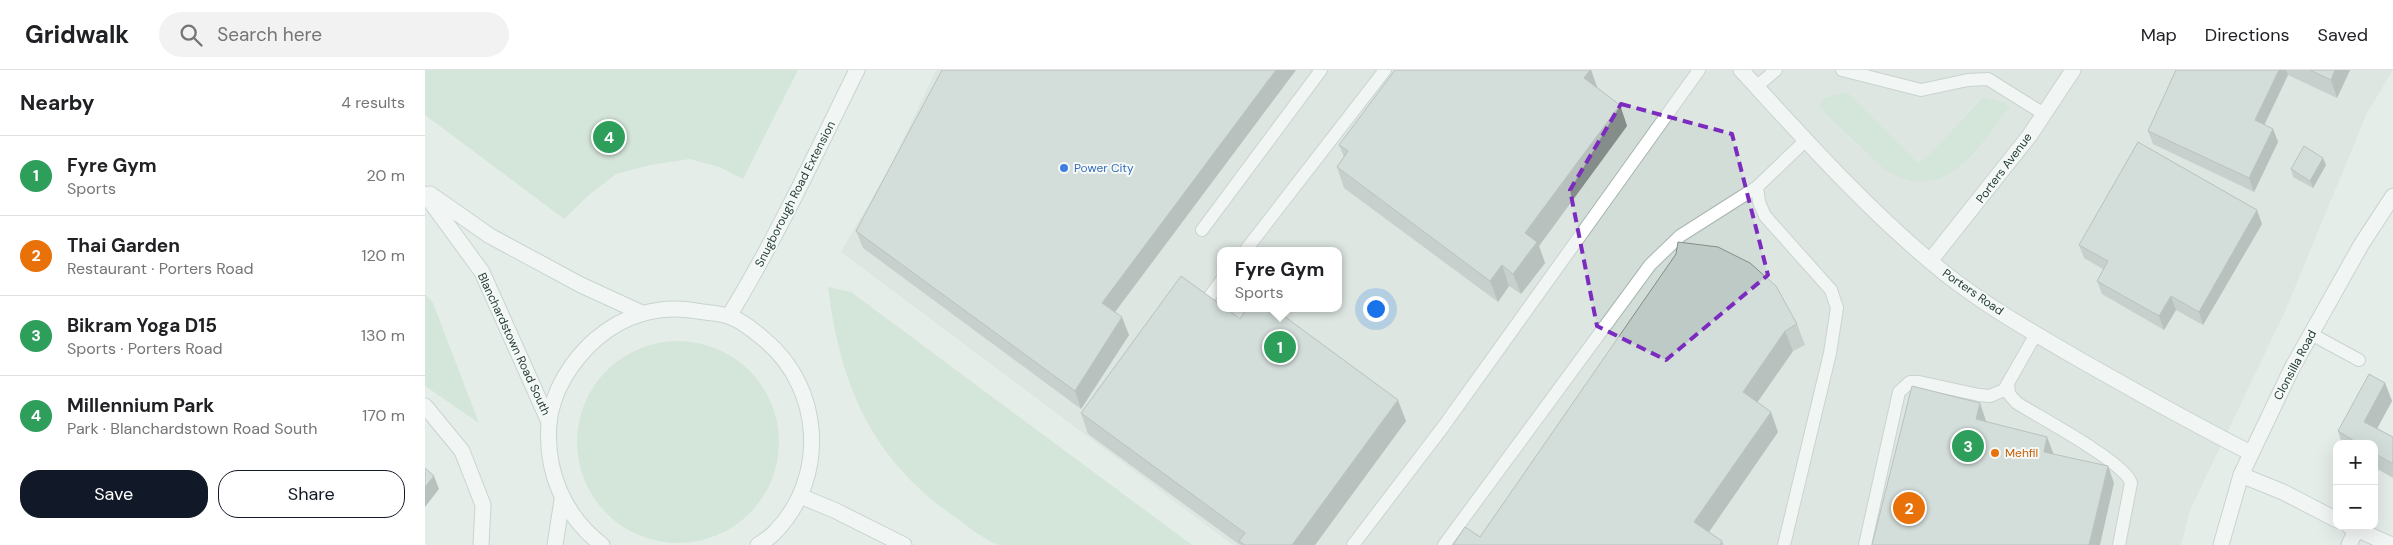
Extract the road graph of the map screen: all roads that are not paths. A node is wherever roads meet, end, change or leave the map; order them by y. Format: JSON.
{"nodes":[{"id":1,"x":857,"y":70,"type":"edge"},
{"id":2,"x":1321,"y":70,"type":"edge"},
{"id":3,"x":1385,"y":70,"type":"edge"},
{"id":4,"x":1699,"y":70,"type":"edge"},
{"id":5,"x":1741,"y":70,"type":"edge"},
{"id":6,"x":1776,"y":70,"type":"edge"},
{"id":7,"x":1842,"y":70,"type":"edge"},
{"id":8,"x":2073,"y":70,"type":"edge"},
{"id":9,"x":1756,"y":86,"type":"junction"},
{"id":10,"x":2044,"y":114,"type":"junction"},
{"id":11,"x":1805,"y":140,"type":"junction"},
{"id":12,"x":1757,"y":187,"type":"junction"},
{"id":13,"x":425,"y":190,"type":"edge"},
{"id":14,"x":425,"y":194,"type":"edge"},
{"id":15,"x":2393,"y":196,"type":"edge"},
{"id":16,"x":1202,"y":230,"type":"dead end"},
{"id":17,"x":1248,"y":247,"type":"edge"},
{"id":18,"x":1930,"y":262,"type":"junction"},
{"id":19,"x":1217,"y":286,"type":"edge"},
{"id":20,"x":1208,"y":298,"type":"edge"},
{"id":21,"x":642,"y":313,"type":"junction"},
{"id":22,"x":729,"y":316,"type":"junction"},
{"id":23,"x":2036,"y":334,"type":"junction"},
{"id":24,"x":2311,"y":334,"type":"junction"},
{"id":25,"x":2359,"y":360,"type":"dead end"},
{"id":26,"x":2008,"y":383,"type":"junction"},
{"id":27,"x":425,"y":406,"type":"edge"},
{"id":28,"x":549,"y":422,"type":"junction"},
{"id":29,"x":2251,"y":453,"type":"junction"},
{"id":30,"x":2241,"y":475,"type":"junction"},
{"id":31,"x":800,"y":496,"type":"junction"},
{"id":32,"x":562,"y":500,"type":"junction"},
{"id":33,"x":2333,"y":518,"type":"edge"},
{"id":34,"x":2352,"y":530,"type":"edge"},
{"id":35,"x":2357,"y":530,"type":"edge"},
{"id":36,"x":481,"y":545,"type":"edge"},
{"id":37,"x":555,"y":545,"type":"edge"},
{"id":38,"x":602,"y":545,"type":"edge"},
{"id":39,"x":758,"y":545,"type":"edge"},
{"id":40,"x":904,"y":545,"type":"edge"},
{"id":41,"x":1353,"y":545,"type":"edge"},
{"id":42,"x":1444,"y":545,"type":"edge"},
{"id":43,"x":1784,"y":545,"type":"edge"},
{"id":44,"x":1865,"y":545,"type":"edge"},
{"id":45,"x":2119,"y":545,"type":"edge"},
{"id":46,"x":2221,"y":545,"type":"edge"},
{"id":47,"x":2349,"y":545,"type":"edge"},
{"id":48,"x":2392,"y":545,"type":"edge"}],
"edges":[{"from":1,"to":22,"type":"street","name":"Snugborough Road Extension"},
{"from":2,"to":16,"type":"lane"},
{"from":3,"to":17,"type":"lane"},
{"from":4,"to":41,"type":"lane"},
{"from":5,"to":9,"type":"street","name":"Porters Road"},
{"from":6,"to":9,"type":"lane"},
{"from":7,"to":10,"type":"lane"},
{"from":8,"to":10,"type":"street","name":"Porters Avenue"},
{"from":9,"to":11,"type":"street","name":"Porters Road"},
{"from":10,"to":18,"type":"street","name":"Porters Avenue"},
{"from":11,"to":12,"type":"lane"},
{"from":11,"to":18,"type":"street","name":"Porters Road"},
{"from":12,"to":42,"type":"lane"},
{"from":12,"to":43,"type":"lane"},
{"from":13,"to":21,"type":"street"},
{"from":14,"to":28,"type":"street","name":"Blanchardstown Road South"},
{"from":15,"to":24,"type":"street","name":"Clonsilla Road"},
{"from":18,"to":23,"type":"street","name":"Porters Road"},
{"from":19,"to":20,"type":"lane"},
{"from":21,"to":22,"type":"street"},
{"from":21,"to":28,"type":"street"},
{"from":22,"to":31,"type":"street"},
{"from":23,"to":26,"type":"lane"},
{"from":23,"to":29,"type":"street","name":"Porters Road"},
{"from":24,"to":25,"type":"lane"},
{"from":24,"to":29,"type":"street","name":"Clonsilla Road"},
{"from":26,"to":44,"type":"lane"},
{"from":26,"to":45,"type":"lane"},
{"from":27,"to":36,"type":"street"},
{"from":28,"to":32,"type":"street"},
{"from":29,"to":30,"type":"street","name":"Clonsilla Road"},
{"from":30,"to":33,"type":"street"},
{"from":30,"to":46,"type":"street","name":"Clonsilla Road"},
{"from":31,"to":39,"type":"street"},
{"from":31,"to":40,"type":"street"},
{"from":32,"to":37,"type":"street"},
{"from":32,"to":38,"type":"street"},
{"from":34,"to":47,"type":"street"},
{"from":35,"to":48,"type":"street"}]}
